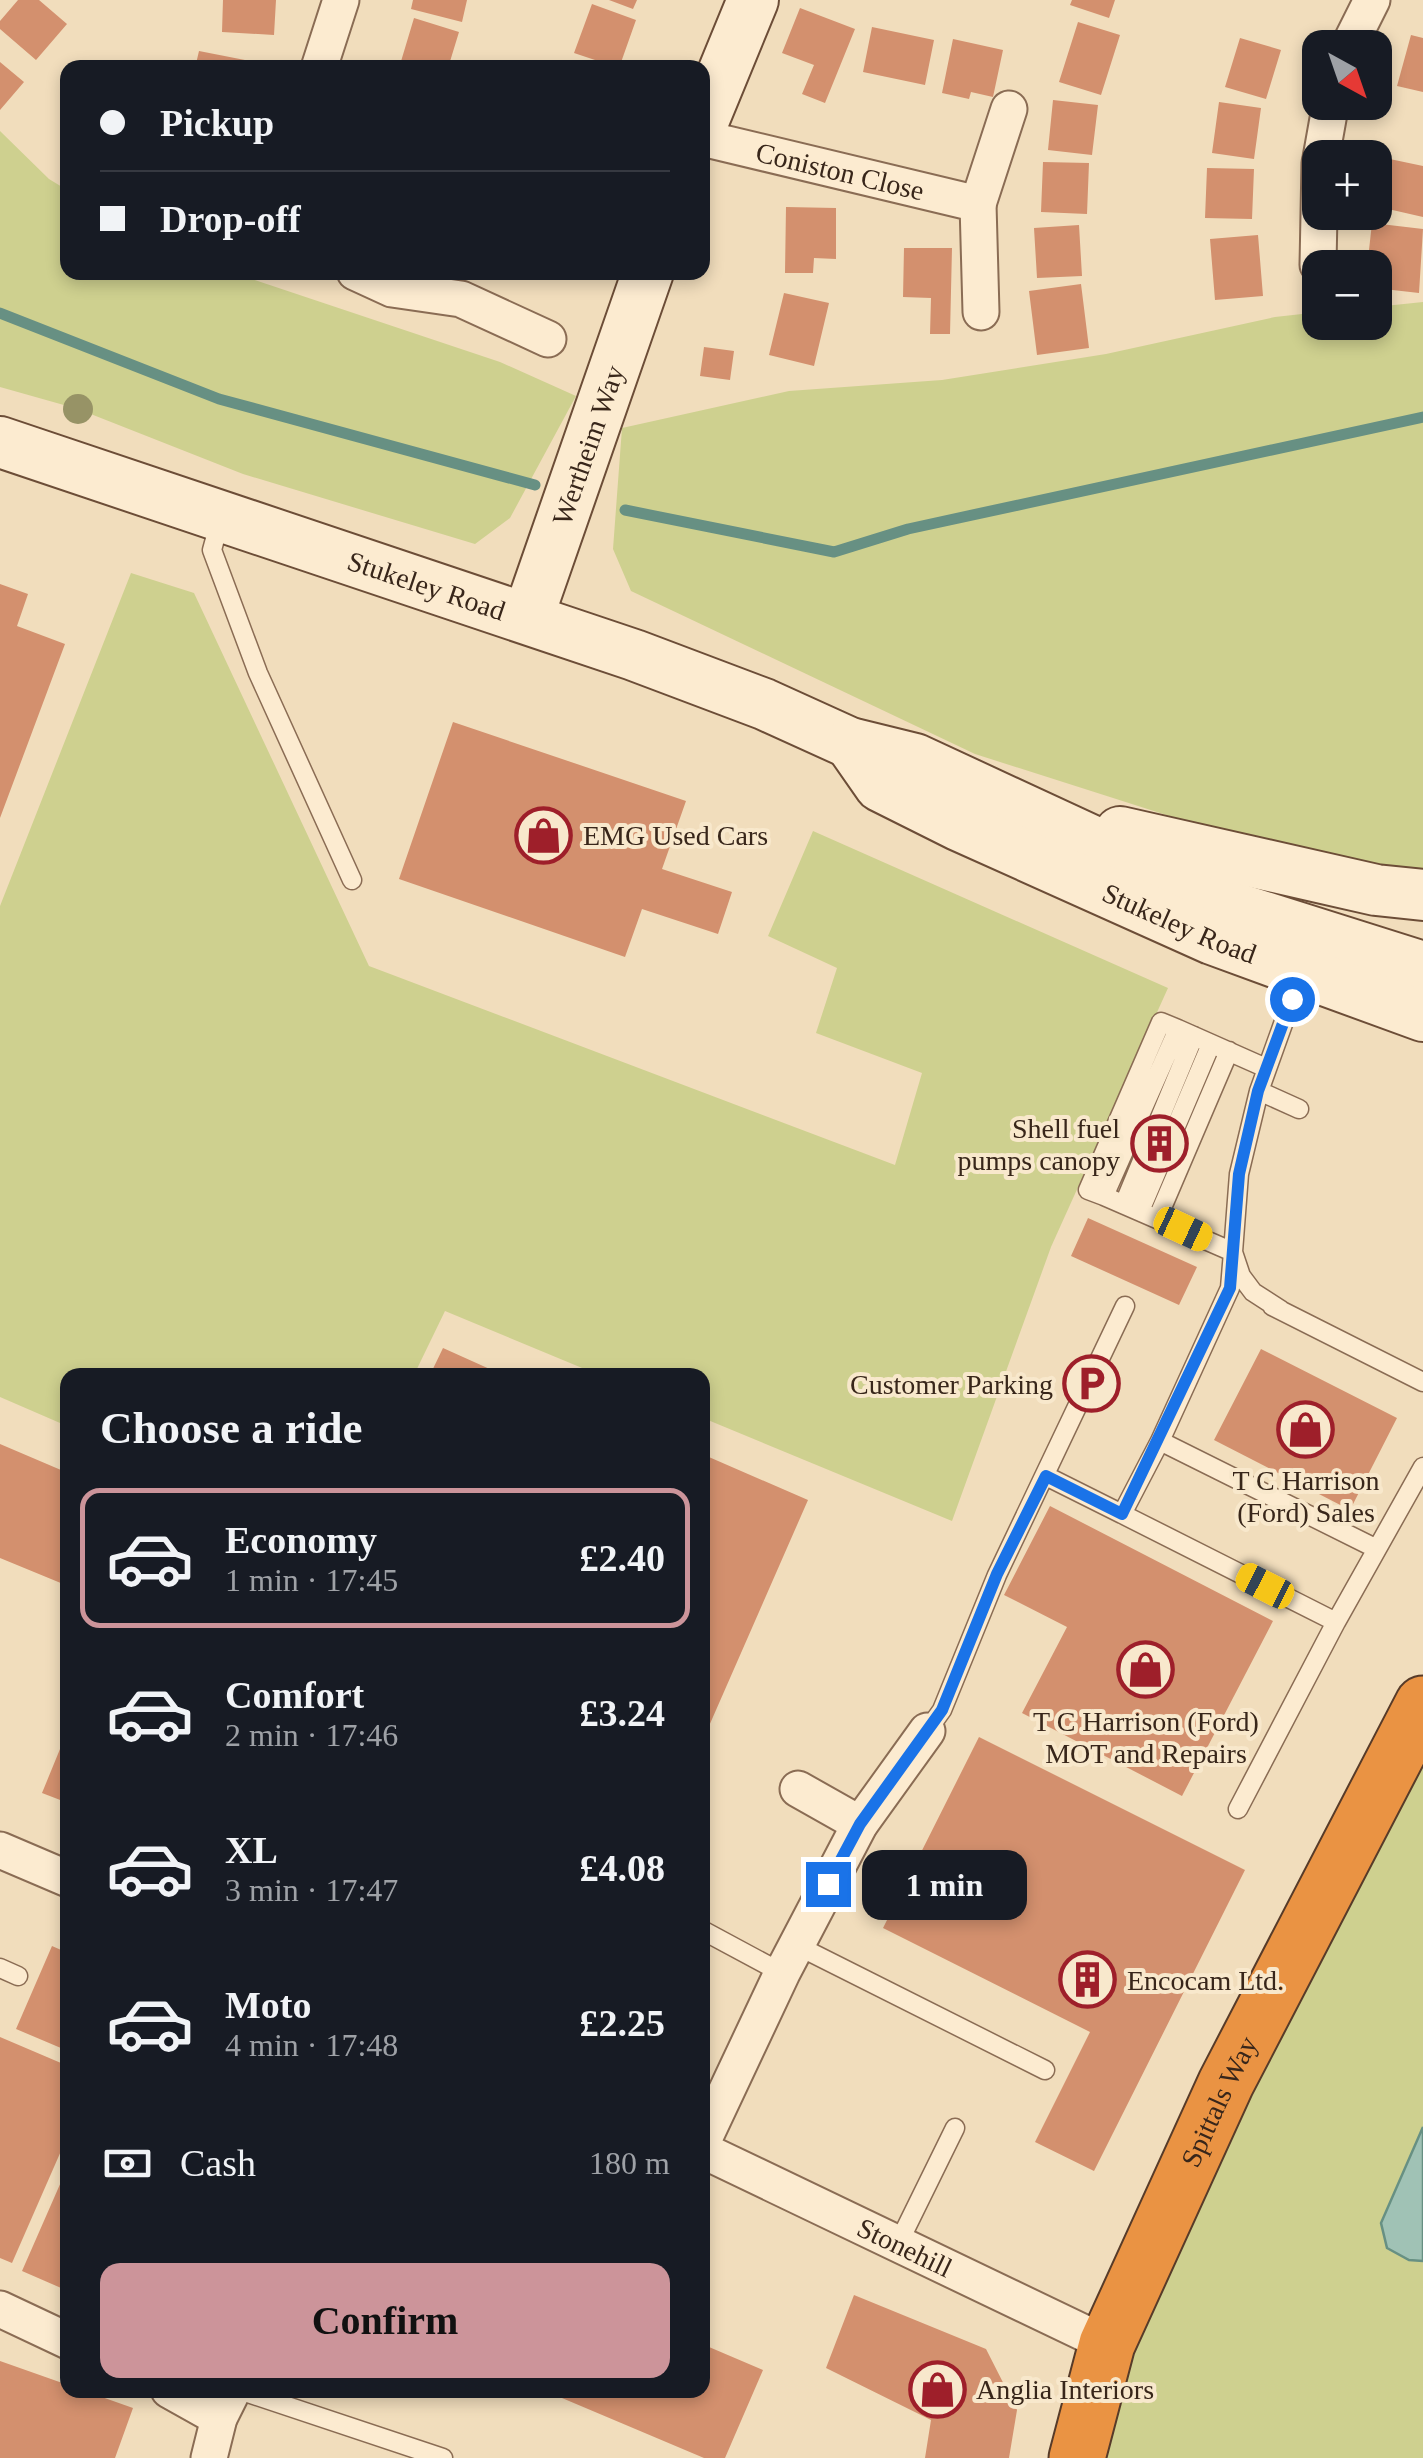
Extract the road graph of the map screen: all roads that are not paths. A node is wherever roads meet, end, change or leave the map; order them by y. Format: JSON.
{"nodes":[{"id":1,"x":341,"y":0,"type":"edge"},
{"id":2,"x":754,"y":0,"type":"edge"},
{"id":3,"x":1372,"y":0,"type":"edge"},
{"id":4,"x":1357,"y":30,"type":"edge"},
{"id":5,"x":322,"y":60,"type":"edge"},
{"id":6,"x":710,"y":105,"type":"edge"},
{"id":7,"x":1010,"y":108,"type":"dead end"},
{"id":8,"x":710,"y":140,"type":"edge"},
{"id":9,"x":978,"y":204,"type":"junction"},
{"id":10,"x":371,"y":280,"type":"edge"},
{"id":11,"x":645,"y":280,"type":"edge"},
{"id":12,"x":981,"y":312,"type":"dead end"},
{"id":13,"x":548,"y":339,"type":"dead end"},
{"id":14,"x":0,"y":442,"type":"edge"},
{"id":15,"x":221,"y":516,"type":"junction"},
{"id":16,"x":528,"y":617,"type":"junction"},
{"id":17,"x":850,"y":743,"type":"junction"},
{"id":18,"x":1018,"y":809,"type":"junction"},
{"id":19,"x":352,"y":880,"type":"dead end"},
{"id":20,"x":1423,"y":894,"type":"edge"},
{"id":21,"x":1423,"y":967,"type":"edge"},
{"id":22,"x":1323,"y":978,"type":"junction"},
{"id":23,"x":1423,"y":1016,"type":"edge"},
{"id":24,"x":1203,"y":1040,"type":"junction"},
{"id":25,"x":1266,"y":1068,"type":"junction"},
{"id":26,"x":1258,"y":1091,"type":"junction"},
{"id":27,"x":1299,"y":1109,"type":"dead end"},
{"id":28,"x":1141,"y":1211,"type":"junction"},
{"id":29,"x":1233,"y":1252,"type":"junction"},
{"id":30,"x":1230,"y":1288,"type":"junction"},
{"id":31,"x":1126,"y":1306,"type":"dead end"},
{"id":32,"x":1282,"y":1310,"type":"junction"},
{"id":33,"x":1423,"y":1382,"type":"edge"},
{"id":34,"x":1160,"y":1441,"type":"junction"},
{"id":35,"x":1423,"y":1468,"type":"edge"},
{"id":36,"x":1046,"y":1476,"type":"junction"},
{"id":37,"x":1122,"y":1514,"type":"junction"},
{"id":38,"x":1377,"y":1550,"type":"junction"},
{"id":39,"x":1336,"y":1622,"type":"junction"},
{"id":40,"x":1423,"y":1704,"type":"edge"},
{"id":41,"x":927,"y":1731,"type":"joint"},
{"id":42,"x":798,"y":1789,"type":"dead end"},
{"id":43,"x":1238,"y":1809,"type":"dead end"},
{"id":44,"x":860,"y":1824,"type":"junction"},
{"id":45,"x":0,"y":1850,"type":"edge"},
{"id":46,"x":60,"y":1876,"type":"edge"},
{"id":47,"x":710,"y":1933,"type":"edge"},
{"id":48,"x":789,"y":1959,"type":"junction"},
{"id":49,"x":0,"y":1968,"type":"edge"},
{"id":50,"x":18,"y":1976,"type":"dead end"},
{"id":51,"x":1045,"y":2070,"type":"dead end"},
{"id":52,"x":955,"y":2128,"type":"dead end"},
{"id":53,"x":710,"y":2130,"type":"edge"},
{"id":54,"x":710,"y":2151,"type":"edge"},
{"id":55,"x":898,"y":2244,"type":"junction"},
{"id":56,"x":0,"y":2309,"type":"edge"},
{"id":57,"x":60,"y":2337,"type":"edge"},
{"id":58,"x":1108,"y":2344,"type":"junction"},
{"id":59,"x":230,"y":2399,"type":"edge"},
{"id":60,"x":209,"y":2458,"type":"edge"},
{"id":61,"x":442,"y":2458,"type":"edge"},
{"id":62,"x":1077,"y":2458,"type":"edge"}],
"edges":[{"from":1,"to":5,"type":"street"},
{"from":2,"to":6,"type":"main road"},
{"from":3,"to":4,"type":"street"},
{"from":7,"to":9,"type":"street"},
{"from":8,"to":9,"type":"street","name":"Coniston Close"},
{"from":9,"to":12,"type":"street"},
{"from":10,"to":13,"type":"street"},
{"from":11,"to":16,"type":"main road","name":"Wertheim Way"},
{"from":14,"to":15,"type":"main road","name":"Stukeley Road"},
{"from":15,"to":16,"type":"main road","name":"Stukeley Road"},
{"from":15,"to":19,"type":"lane"},
{"from":16,"to":17,"type":"main road","name":"Stukeley Road"},
{"from":17,"to":18,"type":"main road","name":"Stukeley Road"},
{"from":17,"to":22,"type":"main road","name":"Stukeley Road"},
{"from":18,"to":20,"type":"main road"},
{"from":18,"to":21,"type":"main road","name":"Stukeley Road"},
{"from":22,"to":23,"type":"main road","name":"Stukeley Road"},
{"from":22,"to":25,"type":"lane"},
{"from":24,"to":25,"type":"lane"},
{"from":24,"to":28,"type":"lane"},
{"from":24,"to":28,"type":"lane"},
{"from":24,"to":28,"type":"lane"},
{"from":25,"to":26,"type":"lane"},
{"from":26,"to":27,"type":"lane"},
{"from":26,"to":29,"type":"lane"},
{"from":28,"to":29,"type":"lane"},
{"from":29,"to":30,"type":"lane"},
{"from":29,"to":32,"type":"lane"},
{"from":30,"to":32,"type":"lane"},
{"from":30,"to":34,"type":"lane"},
{"from":31,"to":36,"type":"lane"},
{"from":32,"to":33,"type":"lane"},
{"from":34,"to":37,"type":"lane"},
{"from":34,"to":38,"type":"lane"},
{"from":35,"to":38,"type":"lane"},
{"from":36,"to":37,"type":"lane"},
{"from":36,"to":41,"type":"lane"},
{"from":37,"to":39,"type":"lane"},
{"from":38,"to":39,"type":"lane"},
{"from":39,"to":43,"type":"lane"},
{"from":40,"to":58,"type":"highway","name":"Spittals Way"},
{"from":41,"to":44,"type":"street"},
{"from":42,"to":44,"type":"street"},
{"from":44,"to":48,"type":"street"},
{"from":45,"to":46,"type":"street"},
{"from":47,"to":48,"type":"lane"},
{"from":48,"to":51,"type":"lane"},
{"from":48,"to":53,"type":"street"},
{"from":49,"to":50,"type":"lane"},
{"from":52,"to":55,"type":"lane"},
{"from":54,"to":55,"type":"street","name":"Stonehill"},
{"from":55,"to":58,"type":"street","name":"Stonehill"},
{"from":56,"to":57,"type":"street"},
{"from":58,"to":62,"type":"highway","name":"Spittals Way"},
{"from":59,"to":60,"type":"street"},
{"from":59,"to":61,"type":"lane"}]}
